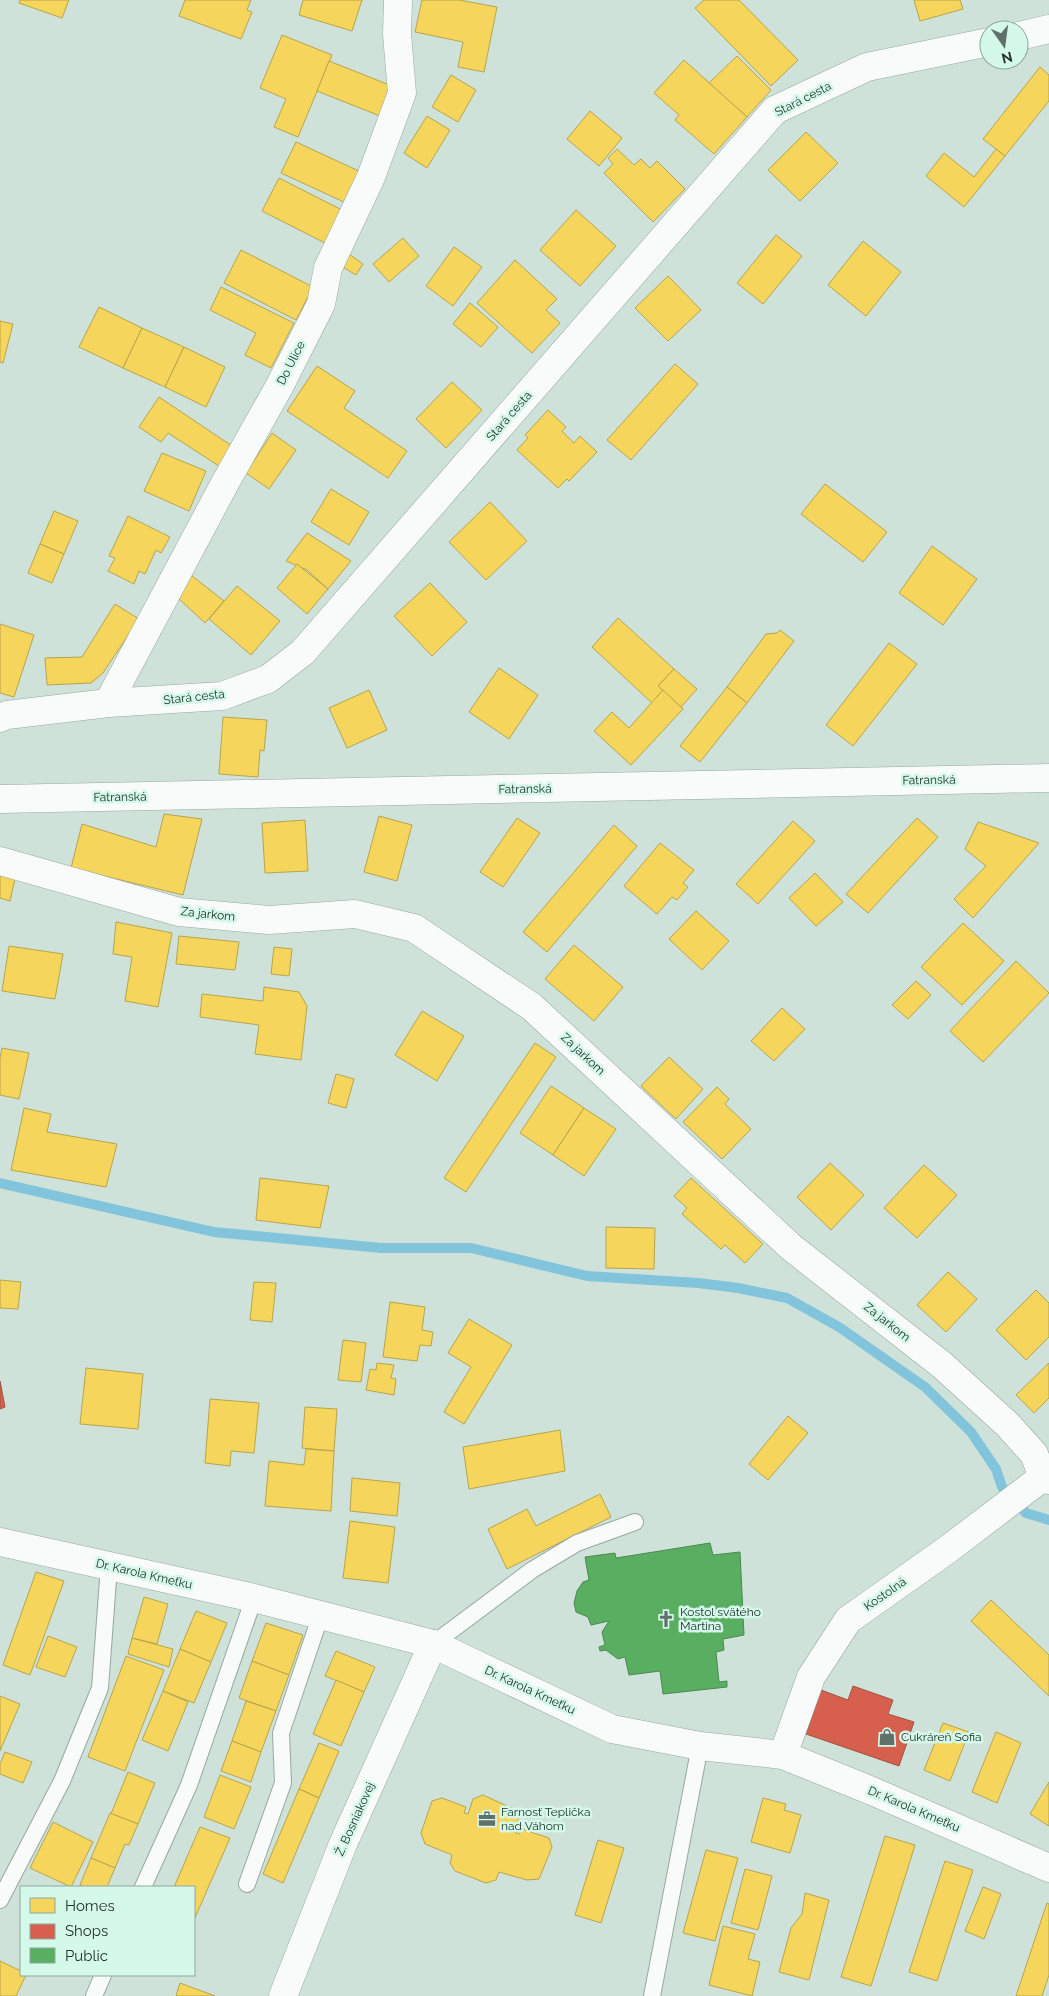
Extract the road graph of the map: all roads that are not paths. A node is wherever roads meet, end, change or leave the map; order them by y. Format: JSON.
{"nodes":[{"id":1,"x":398,"y":0,"type":"edge"},
{"id":2,"x":1049,"y":29,"type":"edge"},
{"id":3,"x":1029,"y":34,"type":"edge"},
{"id":4,"x":979,"y":44,"type":"edge"},
{"id":5,"x":108,"y":703,"type":"junction"},
{"id":6,"x":0,"y":718,"type":"edge"},
{"id":7,"x":1049,"y":778,"type":"edge"},
{"id":8,"x":0,"y":799,"type":"edge"},
{"id":9,"x":0,"y":861,"type":"edge"},
{"id":10,"x":1044,"y":1463,"type":"edge"},
{"id":11,"x":634,"y":1522,"type":"dead end"},
{"id":12,"x":0,"y":1542,"type":"edge"},
{"id":13,"x":108,"y":1566,"type":"junction"},
{"id":14,"x":254,"y":1598,"type":"junction"},
{"id":15,"x":320,"y":1617,"type":"junction"},
{"id":16,"x":432,"y":1644,"type":"junction"},
{"id":17,"x":700,"y":1746,"type":"junction"},
{"id":18,"x":783,"y":1755,"type":"junction"},
{"id":19,"x":1049,"y":1868,"type":"edge"},
{"id":20,"x":247,"y":1884,"type":"dead end"},
{"id":21,"x":143,"y":1886,"type":"edge"},
{"id":22,"x":0,"y":1900,"type":"edge"},
{"id":23,"x":103,"y":1976,"type":"edge"},
{"id":24,"x":94,"y":1996,"type":"edge"},
{"id":25,"x":283,"y":1996,"type":"edge"},
{"id":26,"x":652,"y":1996,"type":"edge"}],
"edges":[{"from":1,"to":5,"type":"street","name":"Do Ulice"},
{"from":2,"to":3,"type":"street"},
{"from":4,"to":5,"type":"street","name":"Stará cesta"},
{"from":5,"to":6,"type":"street","name":"Stará cesta"},
{"from":7,"to":8,"type":"street","name":"Fatranská"},
{"from":9,"to":10,"type":"street","name":"Za jarkom"},
{"from":10,"to":18,"type":"street","name":"Kostolná"},
{"from":11,"to":16,"type":"lane"},
{"from":12,"to":13,"type":"street","name":"Dr. Karola Kmeťku"},
{"from":13,"to":14,"type":"street","name":"Dr. Karola Kmeťku"},
{"from":13,"to":22,"type":"lane"},
{"from":14,"to":15,"type":"street","name":"Dr. Karola Kmeťku"},
{"from":14,"to":21,"type":"lane"},
{"from":15,"to":16,"type":"street","name":"Dr. Karola Kmeťku"},
{"from":15,"to":20,"type":"lane"},
{"from":16,"to":17,"type":"street","name":"Dr. Karola Kmeťku"},
{"from":16,"to":25,"type":"street","name":"Ž. Bosniakovej"},
{"from":17,"to":18,"type":"street","name":"Dr. Karola Kmeťku"},
{"from":17,"to":26,"type":"lane"},
{"from":18,"to":19,"type":"street","name":"Dr. Karola Kmeťku"},
{"from":23,"to":24,"type":"lane"}]}
